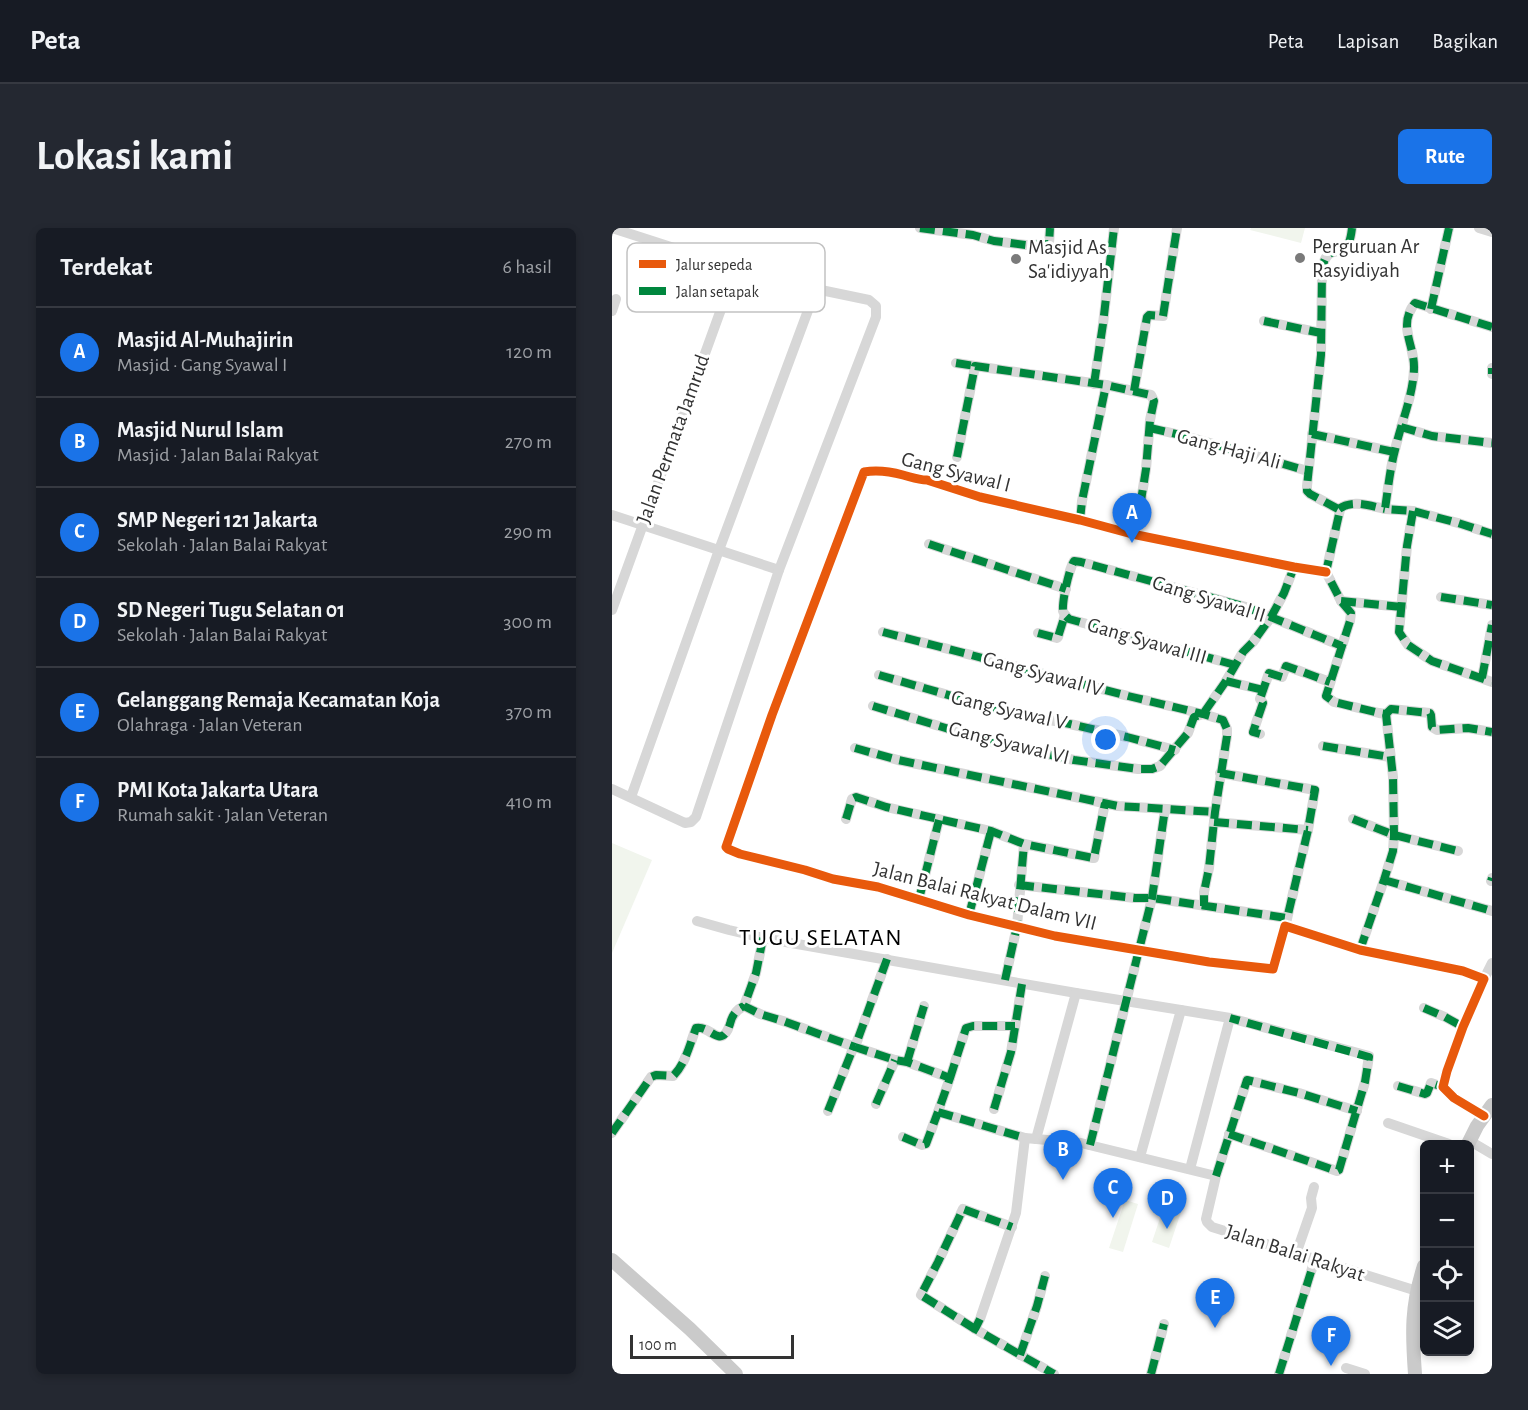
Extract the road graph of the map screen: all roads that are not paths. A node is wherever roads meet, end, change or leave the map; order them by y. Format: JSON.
{"nodes":[{"id":1,"x":612,"y":228,"type":"edge"},
{"id":2,"x":920,"y":228,"type":"edge"},
{"id":3,"x":1050,"y":228,"type":"edge"},
{"id":4,"x":1114,"y":228,"type":"edge"},
{"id":5,"x":1177,"y":228,"type":"edge"},
{"id":6,"x":1352,"y":228,"type":"edge"},
{"id":7,"x":1449,"y":228,"type":"edge"},
{"id":8,"x":1479,"y":228,"type":"edge"},
{"id":9,"x":1492,"y":232,"type":"edge"},
{"id":10,"x":658,"y":243,"type":"edge"},
{"id":11,"x":825,"y":291,"type":"edge"},
{"id":12,"x":616,"y":299,"type":"dead end"},
{"id":13,"x":1431,"y":309,"type":"junction"},
{"id":14,"x":612,"y":311,"type":"edge"},
{"id":15,"x":720,"y":312,"type":"edge"},
{"id":16,"x":807,"y":312,"type":"edge"},
{"id":17,"x":1264,"y":321,"type":"dead end"},
{"id":18,"x":1492,"y":327,"type":"edge"},
{"id":19,"x":1321,"y":333,"type":"junction"},
{"id":20,"x":956,"y":363,"type":"dead end"},
{"id":21,"x":975,"y":366,"type":"junction"},
{"id":22,"x":1492,"y":368,"type":"edge"},
{"id":23,"x":1492,"y":374,"type":"edge"},
{"id":24,"x":1094,"y":384,"type":"junction"},
{"id":25,"x":1106,"y":386,"type":"junction"},
{"id":26,"x":1134,"y":391,"type":"junction"},
{"id":27,"x":1401,"y":427,"type":"junction"},
{"id":28,"x":1150,"y":428,"type":"junction"},
{"id":29,"x":1312,"y":434,"type":"junction"},
{"id":30,"x":1492,"y":443,"type":"edge"},
{"id":31,"x":1394,"y":452,"type":"junction"},
{"id":32,"x":957,"y":457,"type":"dead end"},
{"id":33,"x":1308,"y":471,"type":"junction"},
{"id":34,"x":1339,"y":509,"type":"junction"},
{"id":35,"x":1385,"y":509,"type":"junction"},
{"id":36,"x":1413,"y":511,"type":"junction"},
{"id":37,"x":612,"y":515,"type":"edge"},
{"id":38,"x":1080,"y":520,"type":"junction"},
{"id":39,"x":642,"y":525,"type":"junction"},
{"id":40,"x":1132,"y":534,"type":"junction"},
{"id":41,"x":1492,"y":534,"type":"edge"},
{"id":42,"x":929,"y":544,"type":"dead end"},
{"id":43,"x":719,"y":550,"type":"junction"},
{"id":44,"x":1294,"y":567,"type":"junction"},
{"id":45,"x":779,"y":570,"type":"junction"},
{"id":46,"x":1326,"y":572,"type":"junction"},
{"id":47,"x":1066,"y":589,"type":"junction"},
{"id":48,"x":1441,"y":597,"type":"dead end"},
{"id":49,"x":1341,"y":601,"type":"junction"},
{"id":50,"x":1492,"y":605,"type":"edge"},
{"id":51,"x":1402,"y":607,"type":"junction"},
{"id":52,"x":612,"y":610,"type":"edge"},
{"id":53,"x":1064,"y":613,"type":"junction"},
{"id":54,"x":1271,"y":617,"type":"junction"},
{"id":55,"x":1492,"y":625,"type":"edge"},
{"id":56,"x":883,"y":632,"type":"dead end"},
{"id":57,"x":1038,"y":633,"type":"dead end"},
{"id":58,"x":1342,"y":646,"type":"junction"},
{"id":59,"x":1235,"y":665,"type":"junction"},
{"id":60,"x":879,"y":675,"type":"dead end"},
{"id":61,"x":1487,"y":680,"type":"edge"},
{"id":62,"x":1226,"y":681,"type":"junction"},
{"id":63,"x":1330,"y":682,"type":"junction"},
{"id":64,"x":1263,"y":690,"type":"junction"},
{"id":65,"x":873,"y":706,"type":"dead end"},
{"id":66,"x":1203,"y":714,"type":"junction"},
{"id":67,"x":1386,"y":714,"type":"junction"},
{"id":68,"x":1492,"y":732,"type":"edge"},
{"id":69,"x":1260,"y":734,"type":"dead end"},
{"id":70,"x":1323,"y":746,"type":"dead end"},
{"id":71,"x":855,"y":748,"type":"dead end"},
{"id":72,"x":1175,"y":750,"type":"junction"},
{"id":73,"x":1390,"y":757,"type":"junction"},
{"id":74,"x":1220,"y":773,"type":"junction"},
{"id":75,"x":612,"y":789,"type":"edge"},
{"id":76,"x":631,"y":797,"type":"junction"},
{"id":77,"x":1105,"y":803,"type":"junction"},
{"id":78,"x":1165,"y":809,"type":"junction"},
{"id":79,"x":1214,"y":817,"type":"junction"},
{"id":80,"x":846,"y":819,"type":"dead end"},
{"id":81,"x":1353,"y":819,"type":"dead end"},
{"id":82,"x":939,"y":820,"type":"junction"},
{"id":83,"x":1308,"y":830,"type":"junction"},
{"id":84,"x":990,"y":831,"type":"junction"},
{"id":85,"x":1394,"y":834,"type":"junction"},
{"id":86,"x":1024,"y":844,"type":"junction"},
{"id":87,"x":728,"y":849,"type":"joint"},
{"id":88,"x":1458,"y":851,"type":"dead end"},
{"id":89,"x":1384,"y":880,"type":"junction"},
{"id":90,"x":1019,"y":885,"type":"junction"},
{"id":91,"x":1152,"y":898,"type":"junction"},
{"id":92,"x":920,"y":899,"type":"junction"},
{"id":93,"x":1204,"y":906,"type":"junction"},
{"id":94,"x":1492,"y":911,"type":"edge"},
{"id":95,"x":969,"y":915,"type":"junction"},
{"id":96,"x":697,"y":921,"type":"dead end"},
{"id":97,"x":1286,"y":922,"type":"junction"},
{"id":98,"x":1017,"y":926,"type":"junction"},
{"id":99,"x":763,"y":938,"type":"junction"},
{"id":100,"x":1139,"y":950,"type":"junction"},
{"id":101,"x":1360,"y":950,"type":"junction"},
{"id":102,"x":887,"y":959,"type":"junction"},
{"id":103,"x":1492,"y":963,"type":"edge"},
{"id":104,"x":1484,"y":979,"type":"junction"},
{"id":105,"x":1005,"y":980,"type":"junction"},
{"id":106,"x":1022,"y":984,"type":"junction"},
{"id":107,"x":1076,"y":993,"type":"junction"},
{"id":108,"x":1127,"y":1000,"type":"junction"},
{"id":109,"x":744,"y":1006,"type":"junction"},
{"id":110,"x":924,"y":1006,"type":"dead end"},
{"id":111,"x":1424,"y":1008,"type":"dead end"},
{"id":112,"x":1181,"y":1010,"type":"junction"},
{"id":113,"x":1230,"y":1018,"type":"junction"},
{"id":114,"x":1015,"y":1026,"type":"junction"},
{"id":115,"x":1462,"y":1027,"type":"junction"},
{"id":116,"x":854,"y":1047,"type":"junction"},
{"id":117,"x":901,"y":1061,"type":"junction"},
{"id":118,"x":950,"y":1078,"type":"junction"},
{"id":119,"x":1398,"y":1086,"type":"dead end"},
{"id":120,"x":1443,"y":1087,"type":"junction"},
{"id":121,"x":876,"y":1104,"type":"dead end"},
{"id":122,"x":994,"y":1109,"type":"dead end"},
{"id":123,"x":828,"y":1111,"type":"dead end"},
{"id":124,"x":1357,"y":1111,"type":"junction"},
{"id":125,"x":1488,"y":1111,"type":"edge"},
{"id":126,"x":938,"y":1112,"type":"junction"},
{"id":127,"x":1388,"y":1123,"type":"dead end"},
{"id":128,"x":612,"y":1133,"type":"edge"},
{"id":129,"x":1229,"y":1134,"type":"junction"},
{"id":130,"x":903,"y":1137,"type":"dead end"},
{"id":131,"x":1031,"y":1138,"type":"junction"},
{"id":132,"x":1437,"y":1140,"type":"edge"},
{"id":133,"x":1470,"y":1140,"type":"edge"},
{"id":134,"x":1090,"y":1145,"type":"junction"},
{"id":135,"x":1474,"y":1145,"type":"edge"},
{"id":136,"x":1492,"y":1154,"type":"edge"},
{"id":137,"x":1140,"y":1157,"type":"junction"},
{"id":138,"x":1190,"y":1169,"type":"junction"},
{"id":139,"x":1216,"y":1176,"type":"junction"},
{"id":140,"x":1314,"y":1187,"type":"dead end"},
{"id":141,"x":1012,"y":1227,"type":"junction"},
{"id":142,"x":1296,"y":1254,"type":"junction"},
{"id":143,"x":1315,"y":1259,"type":"junction"},
{"id":144,"x":612,"y":1260,"type":"edge"},
{"id":145,"x":1045,"y":1276,"type":"dead end"},
{"id":146,"x":1420,"y":1282,"type":"edge"},
{"id":147,"x":1417,"y":1291,"type":"junction"},
{"id":148,"x":977,"y":1324,"type":"junction"},
{"id":149,"x":1164,"y":1324,"type":"dead end"},
{"id":150,"x":1020,"y":1355,"type":"junction"},
{"id":151,"x":1346,"y":1368,"type":"dead end"},
{"id":152,"x":736,"y":1374,"type":"edge"},
{"id":153,"x":1054,"y":1374,"type":"edge"},
{"id":154,"x":1151,"y":1374,"type":"edge"},
{"id":155,"x":1279,"y":1374,"type":"edge"},
{"id":156,"x":1365,"y":1374,"type":"edge"},
{"id":157,"x":1415,"y":1374,"type":"edge"}],
"edges":[{"from":1,"to":10,"type":"street"},
{"from":2,"to":3,"type":"street"},
{"from":4,"to":24,"type":"street"},
{"from":5,"to":26,"type":"street"},
{"from":6,"to":19,"type":"street"},
{"from":7,"to":13,"type":"street"},
{"from":8,"to":9,"type":"street"},
{"from":11,"to":45,"type":"street"},
{"from":12,"to":14,"type":"street"},
{"from":13,"to":18,"type":"street"},
{"from":13,"to":27,"type":"street"},
{"from":15,"to":39,"type":"street","name":"Jalan Permata Jamrud"},
{"from":16,"to":43,"type":"street"},
{"from":17,"to":19,"type":"street"},
{"from":19,"to":29,"type":"street"},
{"from":20,"to":21,"type":"street"},
{"from":21,"to":24,"type":"street"},
{"from":21,"to":32,"type":"street"},
{"from":22,"to":23,"type":"street"},
{"from":24,"to":25,"type":"street"},
{"from":25,"to":26,"type":"street"},
{"from":25,"to":38,"type":"street"},
{"from":26,"to":28,"type":"street"},
{"from":27,"to":30,"type":"street"},
{"from":27,"to":31,"type":"street"},
{"from":28,"to":33,"type":"street","name":"Gang Haji Ali"},
{"from":28,"to":40,"type":"street"},
{"from":29,"to":31,"type":"street"},
{"from":29,"to":33,"type":"street"},
{"from":31,"to":35,"type":"street"},
{"from":33,"to":34,"type":"street"},
{"from":34,"to":35,"type":"street"},
{"from":34,"to":46,"type":"street"},
{"from":35,"to":36,"type":"street"},
{"from":36,"to":41,"type":"street"},
{"from":36,"to":51,"type":"street"},
{"from":37,"to":39,"type":"street"},
{"from":38,"to":40,"type":"street","name":"Gang Syawal I"},
{"from":38,"to":87,"type":"street","name":"Gang Syawal I"},
{"from":39,"to":43,"type":"street"},
{"from":39,"to":52,"type":"street","name":"Jalan Permata Jamrud"},
{"from":40,"to":44,"type":"street","name":"Gang Syawal I"},
{"from":42,"to":47,"type":"street"},
{"from":43,"to":45,"type":"street"},
{"from":43,"to":76,"type":"street"},
{"from":44,"to":46,"type":"street","name":"Gang Syawal I"},
{"from":44,"to":54,"type":"street","name":"Gang Syawal VI"},
{"from":45,"to":76,"type":"street"},
{"from":46,"to":49,"type":"street"},
{"from":47,"to":53,"type":"street"},
{"from":47,"to":54,"type":"street","name":"Gang Syawal II"},
{"from":48,"to":50,"type":"street"},
{"from":49,"to":51,"type":"street"},
{"from":49,"to":58,"type":"street"},
{"from":51,"to":61,"type":"street"},
{"from":53,"to":57,"type":"street"},
{"from":53,"to":59,"type":"street","name":"Gang Syawal III"},
{"from":54,"to":58,"type":"street","name":"Gang Syawal II"},
{"from":54,"to":59,"type":"street","name":"Gang Syawal VI"},
{"from":55,"to":61,"type":"street"},
{"from":56,"to":66,"type":"street","name":"Gang Syawal IV"},
{"from":58,"to":63,"type":"street"},
{"from":59,"to":62,"type":"street","name":"Gang Syawal VI"},
{"from":60,"to":72,"type":"street","name":"Gang Syawal V"},
{"from":62,"to":64,"type":"street"},
{"from":62,"to":66,"type":"street","name":"Gang Syawal VI"},
{"from":63,"to":64,"type":"street"},
{"from":63,"to":67,"type":"street"},
{"from":64,"to":69,"type":"street"},
{"from":65,"to":72,"type":"street","name":"Gang Syawal VI"},
{"from":66,"to":72,"type":"street","name":"Gang Syawal VI"},
{"from":66,"to":74,"type":"street","name":"Gang Syawal IV"},
{"from":67,"to":68,"type":"street"},
{"from":67,"to":73,"type":"street"},
{"from":70,"to":73,"type":"street"},
{"from":71,"to":77,"type":"street"},
{"from":73,"to":85,"type":"street"},
{"from":74,"to":79,"type":"street","name":"Gang Syawal IV"},
{"from":74,"to":83,"type":"street"},
{"from":75,"to":76,"type":"street"},
{"from":77,"to":78,"type":"street"},
{"from":77,"to":86,"type":"street"},
{"from":78,"to":79,"type":"street"},
{"from":78,"to":91,"type":"street"},
{"from":79,"to":83,"type":"street"},
{"from":79,"to":93,"type":"street","name":"Gang Syawal IV"},
{"from":80,"to":82,"type":"street"},
{"from":81,"to":85,"type":"street"},
{"from":82,"to":84,"type":"street"},
{"from":82,"to":92,"type":"street"},
{"from":83,"to":97,"type":"street"},
{"from":84,"to":86,"type":"street"},
{"from":84,"to":95,"type":"street"},
{"from":85,"to":88,"type":"street"},
{"from":85,"to":89,"type":"street"},
{"from":86,"to":90,"type":"street","name":"Jalan Balai Rakyat Dalam VII"},
{"from":87,"to":92,"type":"street","name":"Jalan Balai Rakyat Dalam VII"},
{"from":89,"to":94,"type":"street"},
{"from":89,"to":101,"type":"street"},
{"from":90,"to":91,"type":"street"},
{"from":90,"to":98,"type":"street","name":"Jalan Balai Rakyat Dalam VII"},
{"from":91,"to":93,"type":"street"},
{"from":91,"to":100,"type":"street"},
{"from":92,"to":95,"type":"street","name":"Jalan Balai Rakyat Dalam VII"},
{"from":93,"to":97,"type":"street"},
{"from":95,"to":98,"type":"street","name":"Jalan Balai Rakyat Dalam VII"},
{"from":96,"to":99,"type":"street"},
{"from":97,"to":100,"type":"street","name":"Jalan Balai Rakyat Dalam VII"},
{"from":97,"to":101,"type":"street"},
{"from":98,"to":100,"type":"street","name":"Jalan Balai Rakyat Dalam VII"},
{"from":98,"to":105,"type":"street"},
{"from":99,"to":102,"type":"street"},
{"from":99,"to":109,"type":"street"},
{"from":100,"to":108,"type":"street"},
{"from":101,"to":104,"type":"street"},
{"from":102,"to":105,"type":"street"},
{"from":102,"to":116,"type":"street"},
{"from":103,"to":104,"type":"street"},
{"from":104,"to":115,"type":"street"},
{"from":105,"to":106,"type":"street"},
{"from":106,"to":107,"type":"street"},
{"from":106,"to":114,"type":"street"},
{"from":107,"to":108,"type":"street"},
{"from":107,"to":131,"type":"street"},
{"from":108,"to":112,"type":"street"},
{"from":108,"to":134,"type":"street"},
{"from":109,"to":116,"type":"street"},
{"from":109,"to":128,"type":"street"},
{"from":110,"to":117,"type":"street"},
{"from":111,"to":115,"type":"street"},
{"from":112,"to":113,"type":"street"},
{"from":112,"to":137,"type":"street"},
{"from":113,"to":124,"type":"street"},
{"from":113,"to":138,"type":"street"},
{"from":114,"to":118,"type":"street"},
{"from":114,"to":122,"type":"street"},
{"from":115,"to":120,"type":"street"},
{"from":116,"to":117,"type":"street"},
{"from":116,"to":123,"type":"street"},
{"from":117,"to":118,"type":"street"},
{"from":117,"to":121,"type":"street"},
{"from":118,"to":126,"type":"street"},
{"from":119,"to":120,"type":"street"},
{"from":120,"to":125,"type":"street"},
{"from":124,"to":129,"type":"street"},
{"from":124,"to":129,"type":"street"},
{"from":125,"to":133,"type":"main road"},
{"from":126,"to":130,"type":"street"},
{"from":126,"to":131,"type":"street"},
{"from":127,"to":132,"type":"street"},
{"from":129,"to":139,"type":"street"},
{"from":131,"to":134,"type":"street"},
{"from":131,"to":141,"type":"street"},
{"from":134,"to":137,"type":"street"},
{"from":135,"to":136,"type":"street"},
{"from":137,"to":138,"type":"street"},
{"from":138,"to":139,"type":"street"},
{"from":139,"to":142,"type":"street","name":"Jalan Balai Rakyat"},
{"from":140,"to":142,"type":"street"},
{"from":141,"to":148,"type":"street"},
{"from":141,"to":148,"type":"street"},
{"from":142,"to":143,"type":"street","name":"Jalan Balai Rakyat"},
{"from":143,"to":147,"type":"street","name":"Jalan Balai Rakyat"},
{"from":143,"to":155,"type":"street"},
{"from":144,"to":152,"type":"main road"},
{"from":145,"to":150,"type":"street"},
{"from":146,"to":147,"type":"main road"},
{"from":147,"to":157,"type":"main road"},
{"from":148,"to":150,"type":"street"},
{"from":149,"to":154,"type":"street"},
{"from":150,"to":153,"type":"street"},
{"from":151,"to":156,"type":"street"}]}
